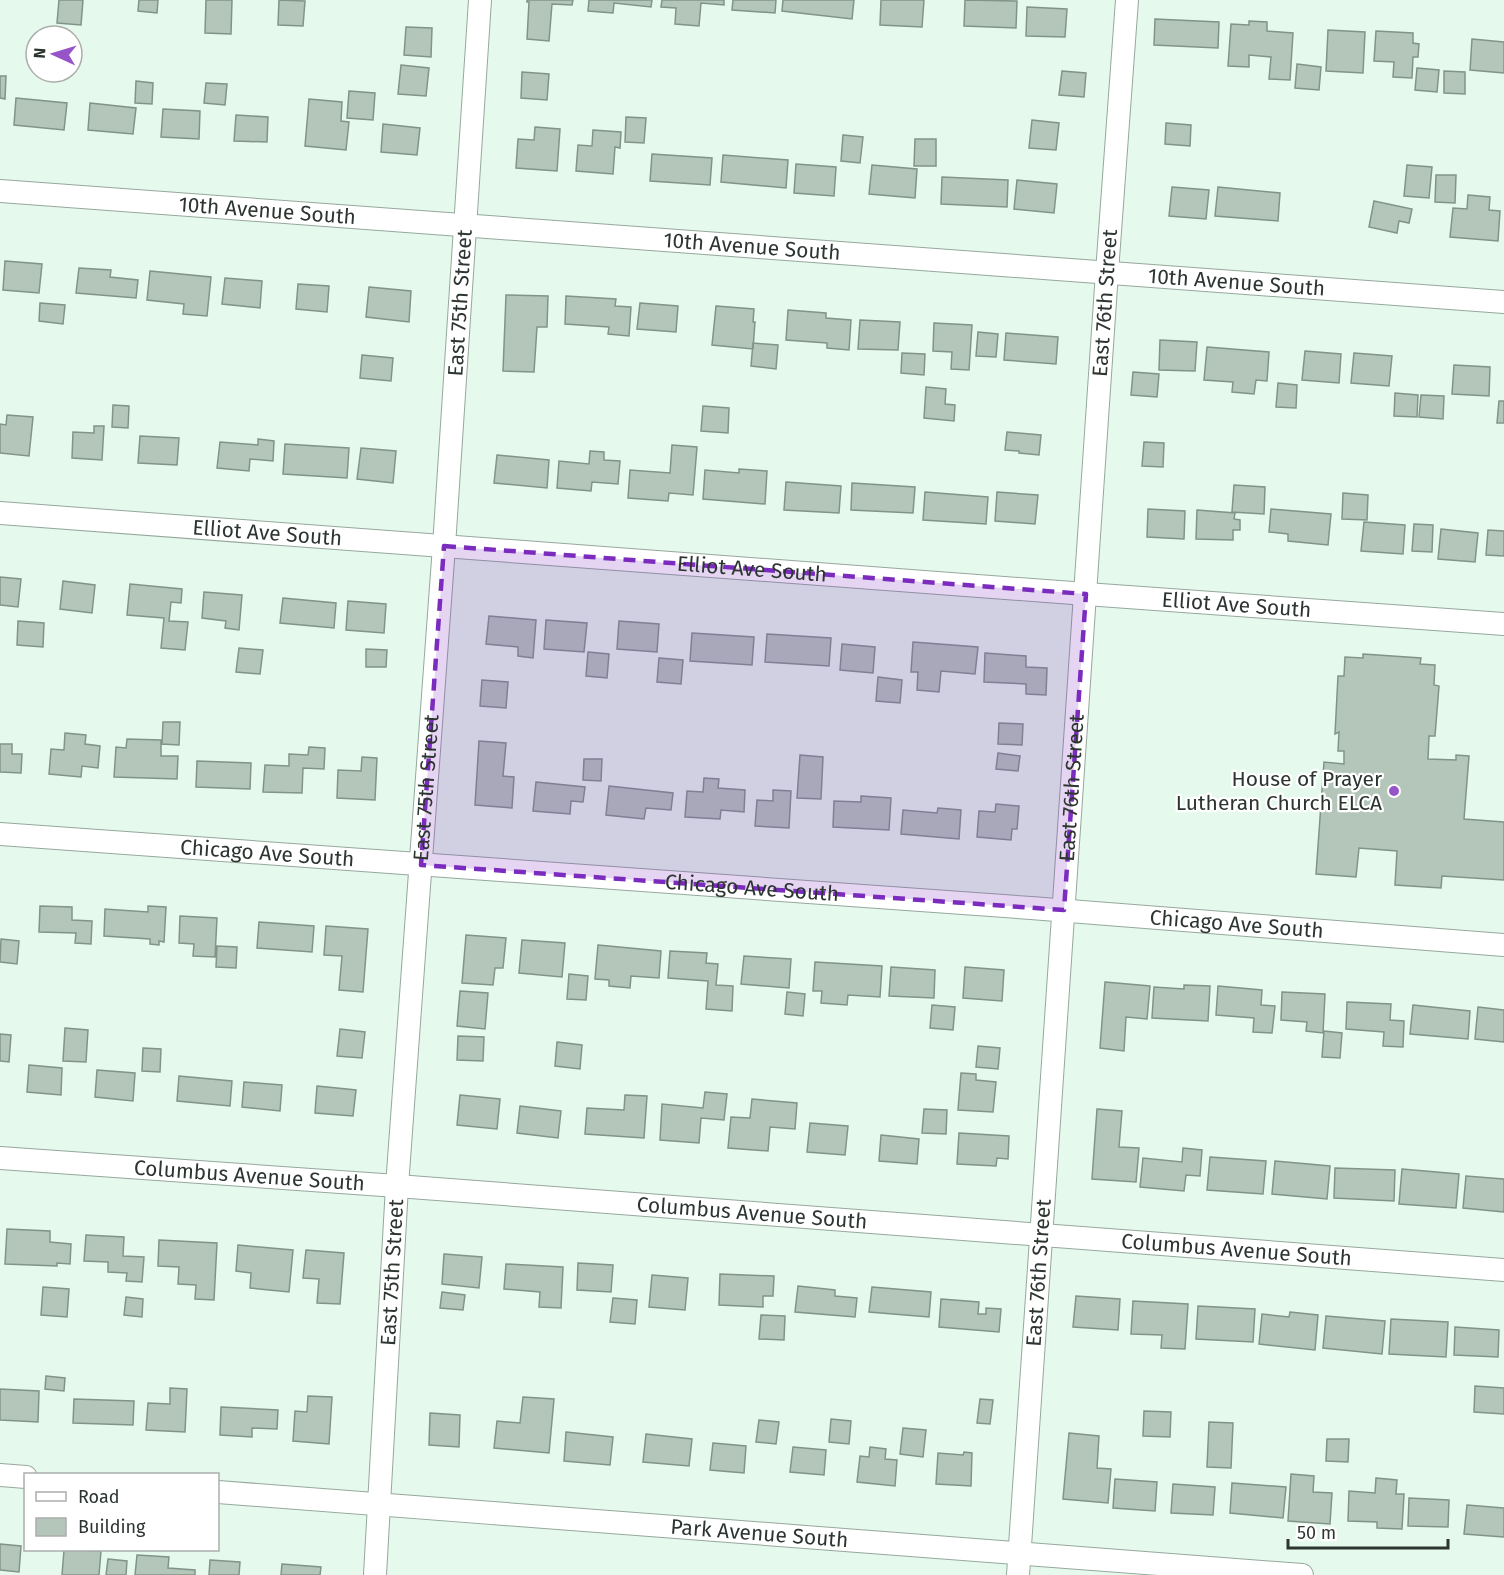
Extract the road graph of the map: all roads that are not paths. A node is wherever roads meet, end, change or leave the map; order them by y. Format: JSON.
{"nodes":[{"id":1,"x":480,"y":0,"type":"edge"},
{"id":2,"x":1127,"y":0,"type":"edge"},
{"id":3,"x":0,"y":190,"type":"edge"},
{"id":4,"x":464,"y":225,"type":"junction"},
{"id":5,"x":1107,"y":272,"type":"junction"},
{"id":6,"x":1504,"y":302,"type":"edge"},
{"id":7,"x":0,"y":513,"type":"edge"},
{"id":8,"x":444,"y":546,"type":"junction"},
{"id":9,"x":1086,"y":594,"type":"junction"},
{"id":10,"x":1504,"y":624,"type":"edge"},
{"id":11,"x":0,"y":834,"type":"edge"},
{"id":12,"x":421,"y":865,"type":"junction"},
{"id":13,"x":1064,"y":910,"type":"junction"},
{"id":14,"x":1504,"y":945,"type":"edge"},
{"id":15,"x":0,"y":1158,"type":"edge"},
{"id":16,"x":397,"y":1186,"type":"junction"},
{"id":17,"x":1041,"y":1235,"type":"junction"},
{"id":18,"x":1504,"y":1270,"type":"edge"},
{"id":19,"x":0,"y":1475,"type":"edge"},
{"id":20,"x":24,"y":1477,"type":"edge"},
{"id":21,"x":219,"y":1492,"type":"edge"},
{"id":22,"x":380,"y":1504,"type":"junction"},
{"id":23,"x":1019,"y":1564,"type":"edge"},
{"id":24,"x":375,"y":1575,"type":"edge"},
{"id":25,"x":1302,"y":1575,"type":"edge"}],
"edges":[{"from":1,"to":4,"type":"street","name":"East 75th Street"},
{"from":2,"to":5,"type":"street","name":"East 76th Street"},
{"from":3,"to":4,"type":"street","name":"10th Avenue South"},
{"from":4,"to":5,"type":"street","name":"10th Avenue South"},
{"from":4,"to":8,"type":"street","name":"East 75th Street"},
{"from":5,"to":6,"type":"street","name":"10th Avenue South"},
{"from":5,"to":9,"type":"street","name":"East 76th Street"},
{"from":7,"to":8,"type":"street","name":"Elliot Ave South"},
{"from":8,"to":9,"type":"street","name":"Elliot Ave South"},
{"from":8,"to":12,"type":"street","name":"East 75th Street"},
{"from":9,"to":10,"type":"street","name":"Elliot Ave South"},
{"from":9,"to":13,"type":"street","name":"East 76th Street"},
{"from":11,"to":12,"type":"street","name":"Chicago Ave South"},
{"from":12,"to":13,"type":"street","name":"Chicago Ave South"},
{"from":12,"to":16,"type":"street","name":"East 75th Street"},
{"from":13,"to":14,"type":"street","name":"Chicago Ave South"},
{"from":13,"to":17,"type":"street","name":"East 76th Street"},
{"from":15,"to":16,"type":"street","name":"Columbus Avenue South"},
{"from":16,"to":17,"type":"street","name":"Columbus Avenue South"},
{"from":16,"to":22,"type":"street","name":"East 75th Street"},
{"from":17,"to":18,"type":"street","name":"Columbus Avenue South"},
{"from":17,"to":23,"type":"street","name":"East 76th Street"},
{"from":19,"to":20,"type":"street"},
{"from":21,"to":22,"type":"street","name":"Park Avenue South"},
{"from":22,"to":23,"type":"street","name":"Park Avenue South"},
{"from":22,"to":24,"type":"street","name":"East 75th Street"},
{"from":23,"to":25,"type":"street","name":"Park Avenue South"}]}
